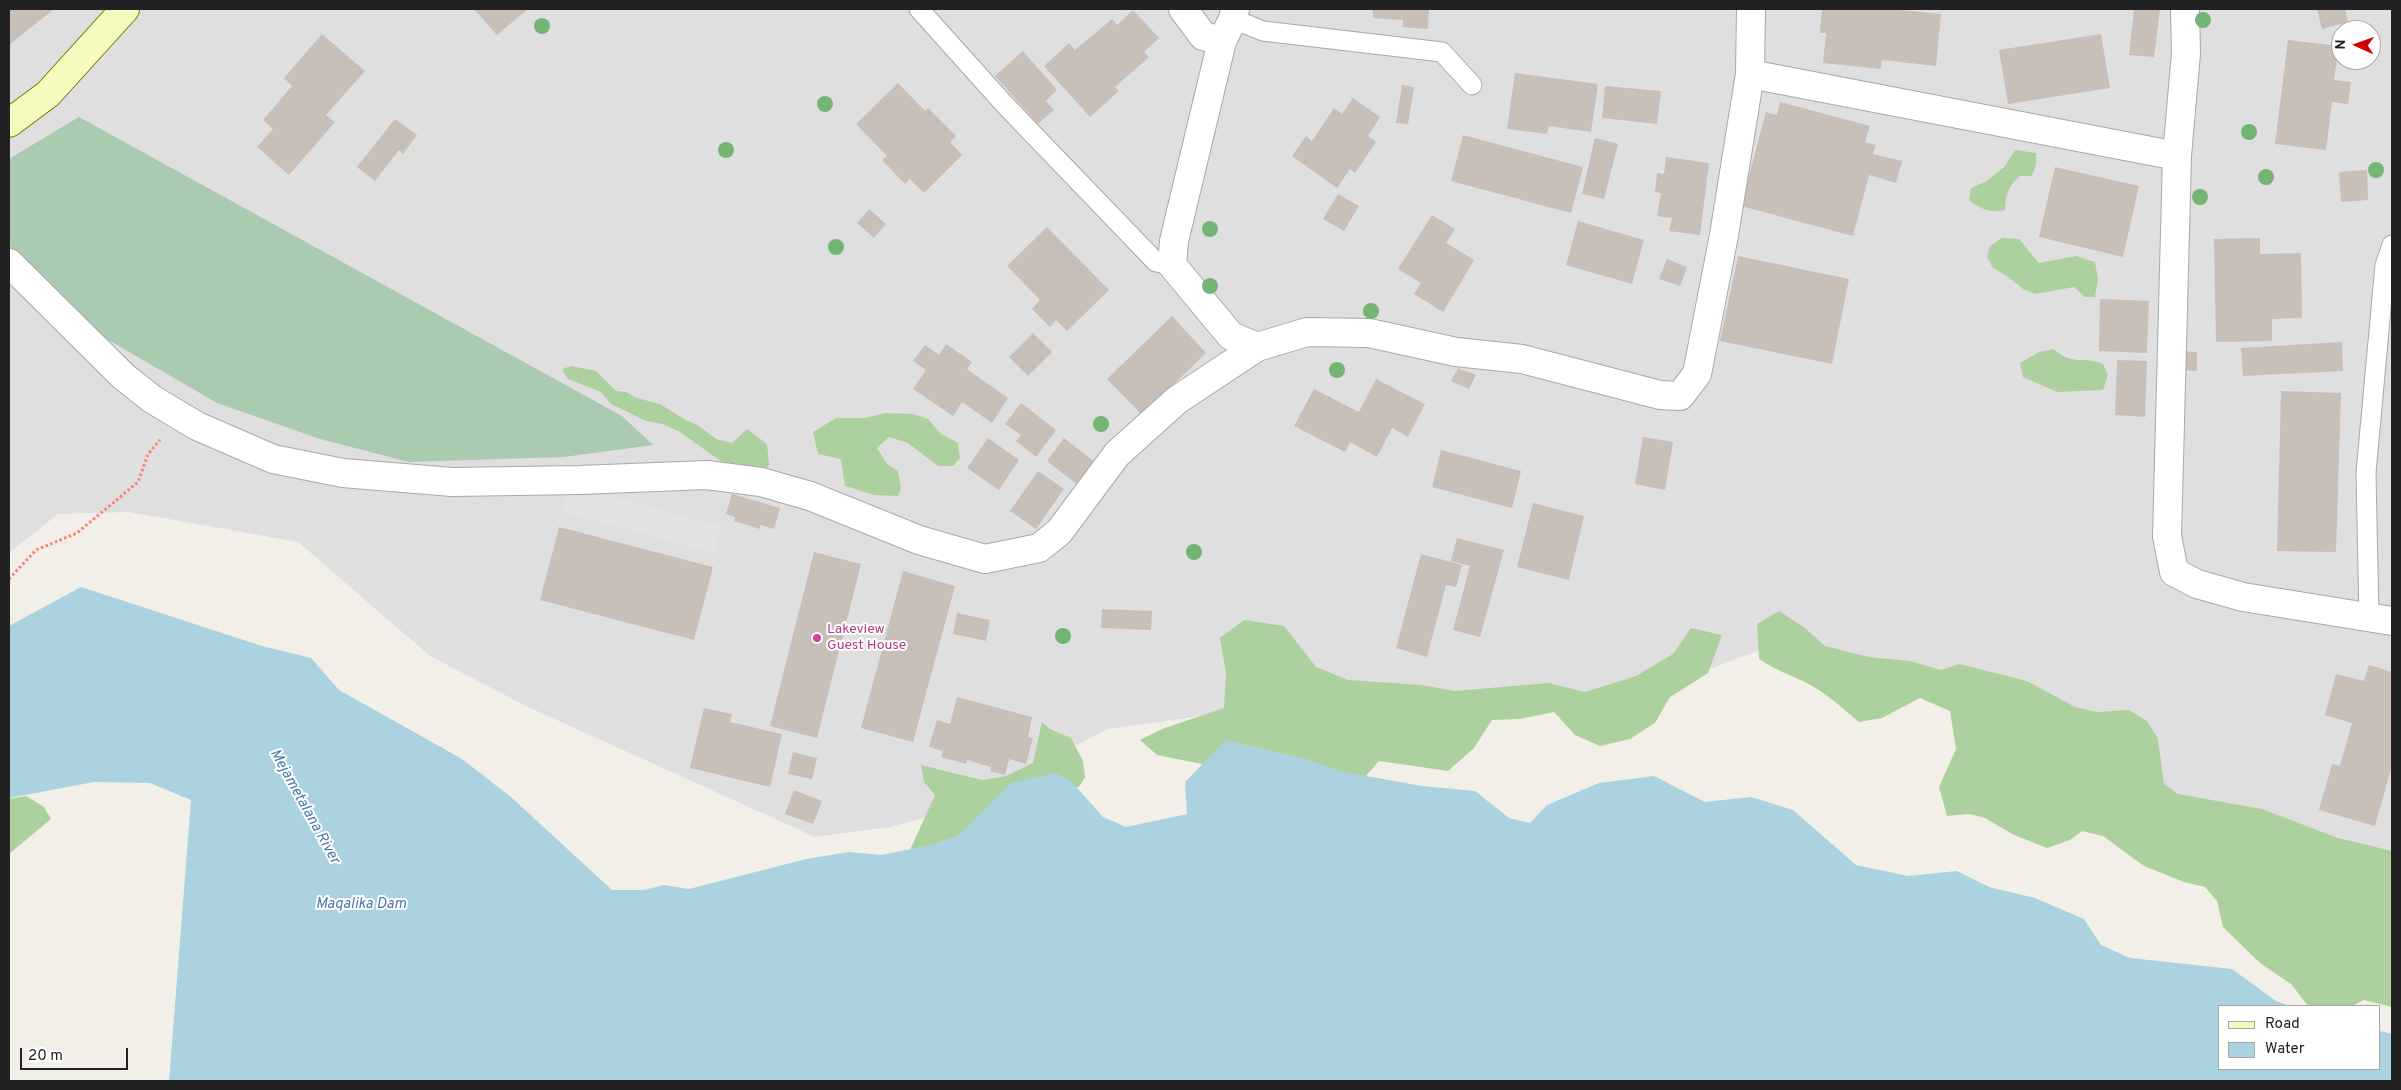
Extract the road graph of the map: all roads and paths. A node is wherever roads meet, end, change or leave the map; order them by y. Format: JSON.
{"nodes":[{"id":1,"x":125,"y":9,"type":"edge"},
{"id":2,"x":920,"y":9,"type":"edge"},
{"id":3,"x":1183,"y":9,"type":"edge"},
{"id":4,"x":1751,"y":9,"type":"edge"},
{"id":5,"x":2186,"y":9,"type":"edge"},
{"id":6,"x":1230,"y":23,"type":"edge"},
{"id":7,"x":1750,"y":74,"type":"junction"},
{"id":8,"x":1472,"y":85,"type":"dead end"},
{"id":9,"x":9,"y":123,"type":"edge"},
{"id":10,"x":2177,"y":156,"type":"junction"},
{"id":11,"x":2392,"y":245,"type":"edge"},
{"id":12,"x":9,"y":263,"type":"edge"},
{"id":13,"x":1172,"y":265,"type":"junction"},
{"id":14,"x":1257,"y":347,"type":"junction"},
{"id":15,"x":180,"y":415,"type":"junction"},
{"id":16,"x":9,"y":579,"type":"edge"},
{"id":17,"x":2380,"y":619,"type":"edge"}],
"edges":[{"from":1,"to":9,"type":"main road"},
{"from":2,"to":13,"type":"lane"},
{"from":3,"to":6,"type":"street"},
{"from":4,"to":7,"type":"street"},
{"from":5,"to":10,"type":"street"},
{"from":6,"to":8,"type":"lane"},
{"from":6,"to":13,"type":"street"},
{"from":7,"to":10,"type":"street"},
{"from":7,"to":14,"type":"street"},
{"from":10,"to":17,"type":"street"},
{"from":11,"to":17,"type":"lane"},
{"from":12,"to":15,"type":"street"},
{"from":13,"to":14,"type":"street"},
{"from":14,"to":15,"type":"street"},
{"from":15,"to":16,"type":"path"}]}
